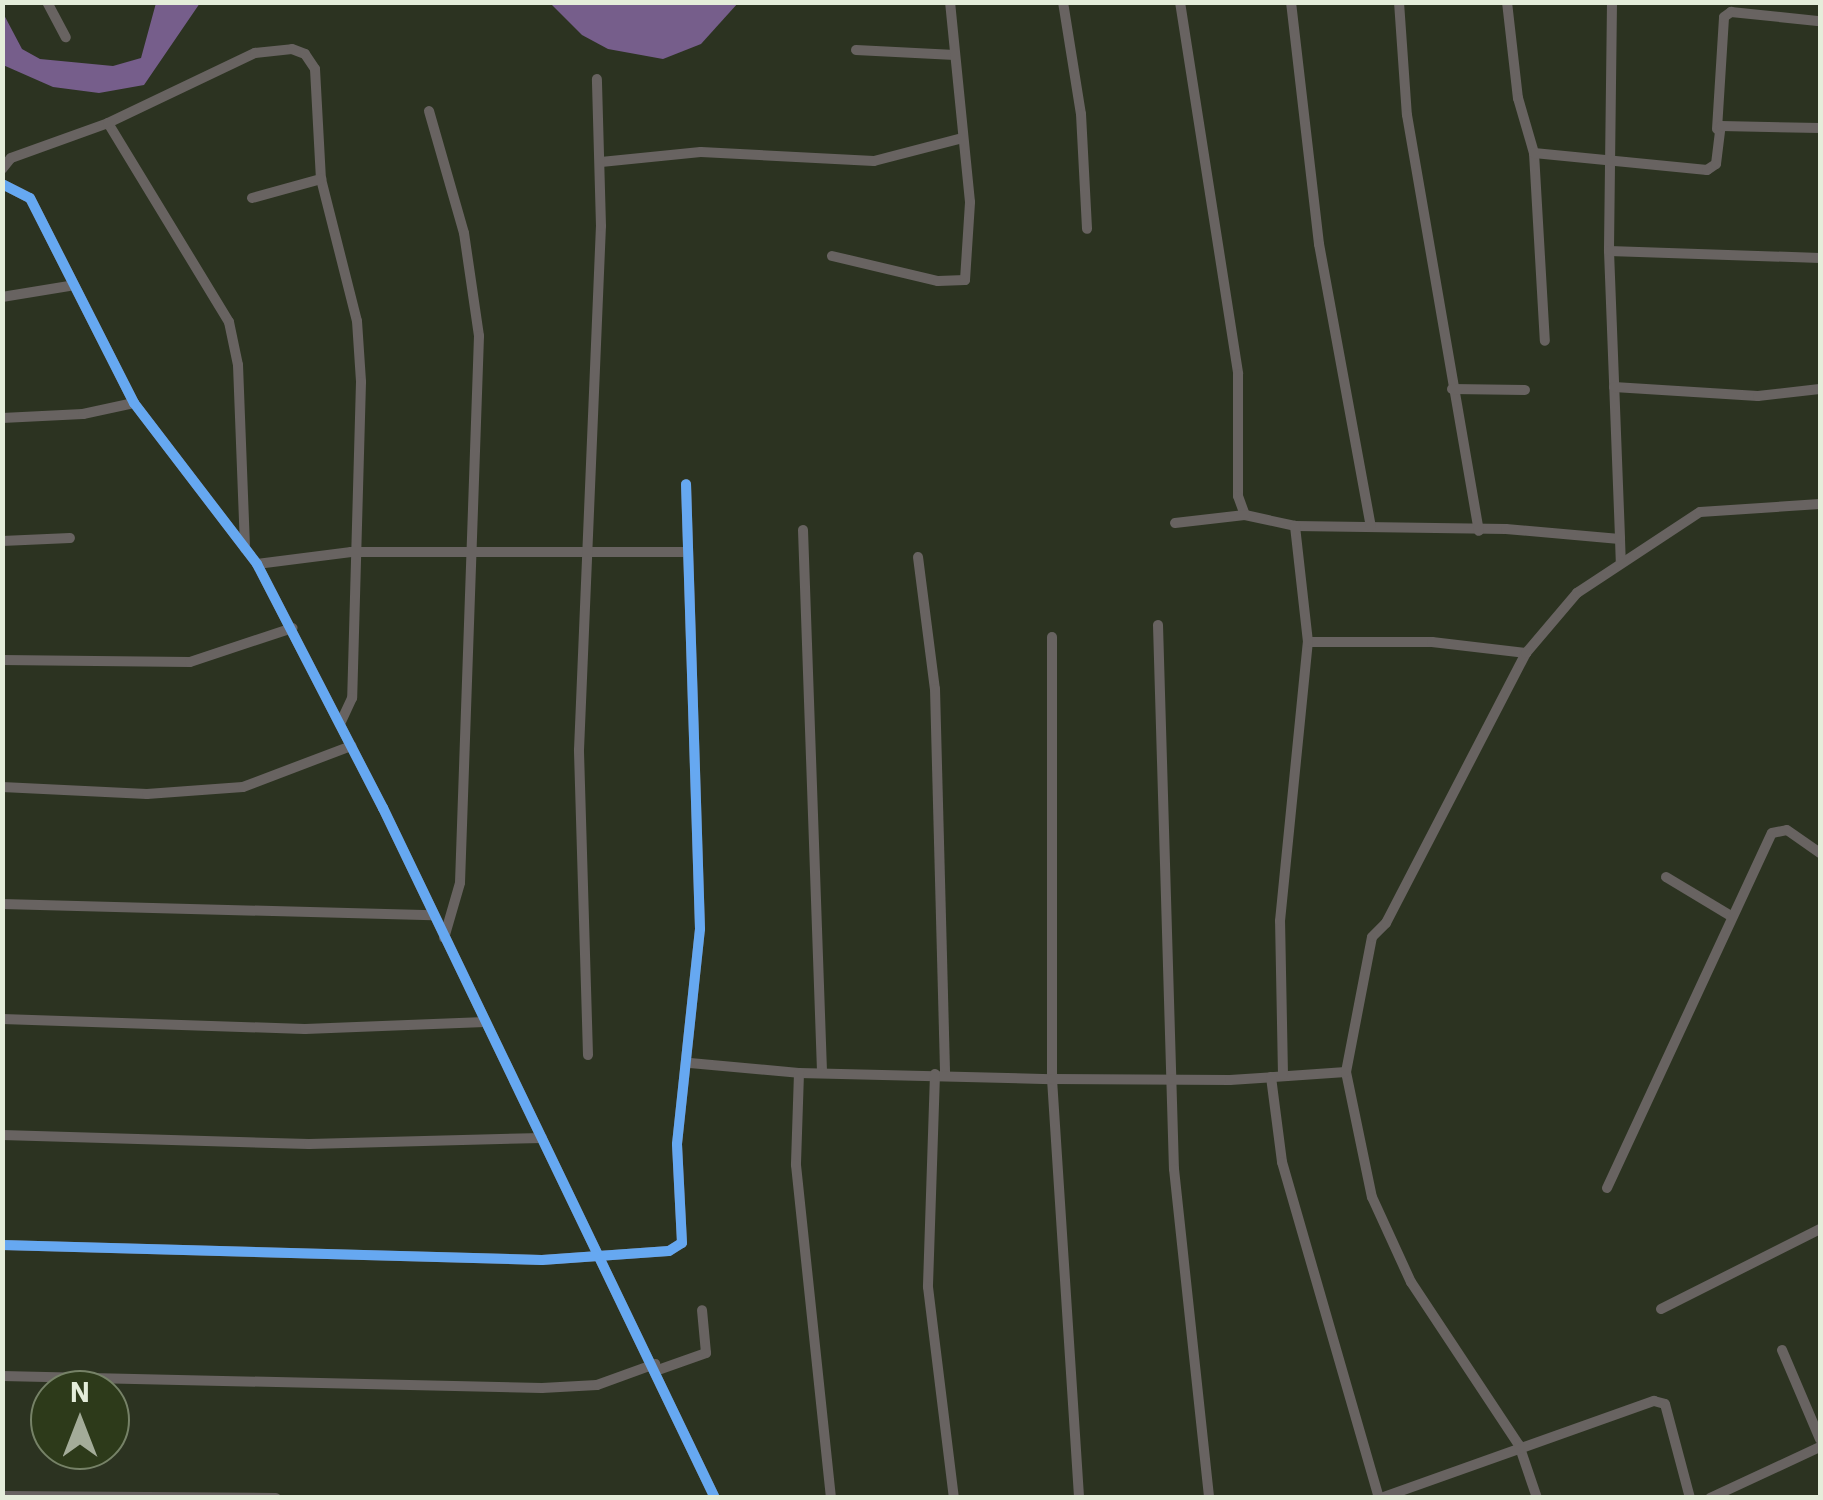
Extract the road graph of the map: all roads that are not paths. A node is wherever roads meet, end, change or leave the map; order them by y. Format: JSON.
{"nodes":[{"id":1,"x":47,"y":2,"type":"edge"},
{"id":2,"x":950,"y":2,"type":"edge"},
{"id":3,"x":1063,"y":2,"type":"edge"},
{"id":4,"x":1180,"y":2,"type":"edge"},
{"id":5,"x":1291,"y":2,"type":"edge"},
{"id":6,"x":1399,"y":2,"type":"edge"},
{"id":7,"x":1507,"y":2,"type":"edge"},
{"id":8,"x":1612,"y":2,"type":"edge"},
{"id":9,"x":1818,"y":21,"type":"dead end"},
{"id":10,"x":66,"y":37,"type":"dead end"},
{"id":11,"x":856,"y":50,"type":"dead end"},
{"id":12,"x":955,"y":55,"type":"junction"},
{"id":13,"x":597,"y":79,"type":"dead end"},
{"id":14,"x":429,"y":111,"type":"dead end"},
{"id":15,"x":108,"y":123,"type":"junction"},
{"id":16,"x":1717,"y":128,"type":"junction"},
{"id":17,"x":1820,"y":128,"type":"edge"},
{"id":18,"x":962,"y":138,"type":"junction"},
{"id":19,"x":1534,"y":153,"type":"junction"},
{"id":20,"x":1608,"y":160,"type":"junction"},
{"id":21,"x":602,"y":162,"type":"junction"},
{"id":22,"x":2,"y":170,"type":"edge"},
{"id":23,"x":321,"y":179,"type":"junction"},
{"id":24,"x":2,"y":184,"type":"edge"},
{"id":25,"x":2,"y":194,"type":"edge"},
{"id":26,"x":30,"y":198,"type":"junction"},
{"id":27,"x":252,"y":198,"type":"dead end"},
{"id":28,"x":1086,"y":229,"type":"dead end"},
{"id":29,"x":1609,"y":251,"type":"junction"},
{"id":30,"x":832,"y":256,"type":"dead end"},
{"id":31,"x":1820,"y":258,"type":"edge"},
{"id":32,"x":70,"y":286,"type":"junction"},
{"id":33,"x":2,"y":296,"type":"edge"},
{"id":34,"x":1545,"y":341,"type":"dead end"},
{"id":35,"x":1614,"y":387,"type":"junction"},
{"id":36,"x":1452,"y":389,"type":"junction"},
{"id":37,"x":1820,"y":389,"type":"edge"},
{"id":38,"x":1525,"y":390,"type":"dead end"},
{"id":39,"x":134,"y":402,"type":"junction"},
{"id":40,"x":2,"y":418,"type":"edge"},
{"id":41,"x":686,"y":484,"type":"dead end"},
{"id":42,"x":1820,"y":504,"type":"edge"},
{"id":43,"x":1245,"y":514,"type":"junction"},
{"id":44,"x":1175,"y":523,"type":"dead end"},
{"id":45,"x":1295,"y":526,"type":"junction"},
{"id":46,"x":1371,"y":526,"type":"junction"},
{"id":47,"x":803,"y":530,"type":"dead end"},
{"id":48,"x":1479,"y":532,"type":"junction"},
{"id":49,"x":70,"y":538,"type":"dead end"},
{"id":50,"x":1620,"y":540,"type":"junction"},
{"id":51,"x":2,"y":541,"type":"edge"},
{"id":52,"x":246,"y":549,"type":"junction"},
{"id":53,"x":351,"y":552,"type":"junction"},
{"id":54,"x":686,"y":552,"type":"junction"},
{"id":55,"x":471,"y":553,"type":"junction"},
{"id":56,"x":588,"y":554,"type":"junction"},
{"id":57,"x":918,"y":557,"type":"dead end"},
{"id":58,"x":257,"y":564,"type":"junction"},
{"id":59,"x":1621,"y":564,"type":"junction"},
{"id":60,"x":1158,"y":625,"type":"dead end"},
{"id":61,"x":292,"y":628,"type":"junction"},
{"id":62,"x":1052,"y":637,"type":"dead end"},
{"id":63,"x":1308,"y":642,"type":"junction"},
{"id":64,"x":1526,"y":654,"type":"junction"},
{"id":65,"x":2,"y":660,"type":"edge"},
{"id":66,"x":340,"y":724,"type":"junction"},
{"id":67,"x":351,"y":746,"type":"junction"},
{"id":68,"x":2,"y":788,"type":"edge"},
{"id":69,"x":1820,"y":853,"type":"edge"},
{"id":70,"x":1666,"y":877,"type":"dead end"},
{"id":71,"x":2,"y":904,"type":"edge"},
{"id":72,"x":433,"y":915,"type":"junction"},
{"id":73,"x":1731,"y":916,"type":"junction"},
{"id":74,"x":444,"y":938,"type":"junction"},
{"id":75,"x":2,"y":1019,"type":"edge"},
{"id":76,"x":486,"y":1022,"type":"junction"},
{"id":77,"x":588,"y":1055,"type":"dead end"},
{"id":78,"x":690,"y":1063,"type":"junction"},
{"id":79,"x":822,"y":1072,"type":"junction"},
{"id":80,"x":1346,"y":1072,"type":"junction"},
{"id":81,"x":799,"y":1073,"type":"junction"},
{"id":82,"x":940,"y":1074,"type":"junction"},
{"id":83,"x":1172,"y":1076,"type":"junction"},
{"id":84,"x":1277,"y":1076,"type":"junction"},
{"id":85,"x":1052,"y":1078,"type":"junction"},
{"id":86,"x":2,"y":1135,"type":"edge"},
{"id":87,"x":542,"y":1138,"type":"junction"},
{"id":88,"x":1607,"y":1188,"type":"dead end"},
{"id":89,"x":1820,"y":1229,"type":"edge"},
{"id":90,"x":2,"y":1245,"type":"edge"},
{"id":91,"x":595,"y":1258,"type":"junction"},
{"id":92,"x":1660,"y":1309,"type":"dead end"},
{"id":93,"x":702,"y":1310,"type":"dead end"},
{"id":94,"x":1782,"y":1350,"type":"dead end"},
{"id":95,"x":656,"y":1367,"type":"junction"},
{"id":96,"x":2,"y":1376,"type":"edge"},
{"id":97,"x":1820,"y":1443,"type":"edge"},
{"id":98,"x":1519,"y":1445,"type":"junction"},
{"id":99,"x":2,"y":1496,"type":"edge"},
{"id":100,"x":276,"y":1498,"type":"edge"},
{"id":101,"x":715,"y":1498,"type":"edge"},
{"id":102,"x":831,"y":1498,"type":"edge"},
{"id":103,"x":954,"y":1498,"type":"edge"},
{"id":104,"x":1079,"y":1498,"type":"edge"},
{"id":105,"x":1210,"y":1498,"type":"edge"},
{"id":106,"x":1380,"y":1498,"type":"edge"},
{"id":107,"x":1537,"y":1498,"type":"edge"},
{"id":108,"x":1690,"y":1498,"type":"edge"},
{"id":109,"x":1710,"y":1498,"type":"edge"}],
"edges":[{"from":1,"to":10,"type":"street"},
{"from":2,"to":12,"type":"street"},
{"from":3,"to":28,"type":"street"},
{"from":4,"to":43,"type":"street"},
{"from":5,"to":46,"type":"street"},
{"from":6,"to":36,"type":"street"},
{"from":7,"to":19,"type":"street"},
{"from":8,"to":20,"type":"street"},
{"from":9,"to":16,"type":"street"},
{"from":11,"to":12,"type":"street"},
{"from":12,"to":18,"type":"street"},
{"from":13,"to":21,"type":"street"},
{"from":14,"to":55,"type":"street"},
{"from":15,"to":22,"type":"street"},
{"from":15,"to":23,"type":"street"},
{"from":15,"to":52,"type":"street"},
{"from":16,"to":17,"type":"street"},
{"from":16,"to":20,"type":"street"},
{"from":18,"to":21,"type":"street"},
{"from":18,"to":30,"type":"street"},
{"from":19,"to":20,"type":"street"},
{"from":19,"to":34,"type":"street"},
{"from":20,"to":29,"type":"street"},
{"from":21,"to":56,"type":"street"},
{"from":23,"to":27,"type":"street"},
{"from":23,"to":53,"type":"street"},
{"from":24,"to":26,"type":"street"},
{"from":25,"to":26,"type":"street"},
{"from":26,"to":32,"type":"street"},
{"from":29,"to":31,"type":"street"},
{"from":29,"to":35,"type":"street"},
{"from":32,"to":33,"type":"street"},
{"from":32,"to":39,"type":"street"},
{"from":35,"to":37,"type":"street"},
{"from":35,"to":50,"type":"street"},
{"from":36,"to":38,"type":"street"},
{"from":36,"to":48,"type":"street"},
{"from":39,"to":40,"type":"street"},
{"from":39,"to":52,"type":"street"},
{"from":41,"to":54,"type":"street"},
{"from":42,"to":59,"type":"street"},
{"from":43,"to":44,"type":"street"},
{"from":43,"to":45,"type":"street"},
{"from":45,"to":46,"type":"street"},
{"from":45,"to":63,"type":"street"},
{"from":46,"to":48,"type":"street"},
{"from":47,"to":79,"type":"street"},
{"from":48,"to":50,"type":"street"},
{"from":49,"to":51,"type":"street"},
{"from":50,"to":59,"type":"street"},
{"from":52,"to":58,"type":"street"},
{"from":53,"to":55,"type":"street"},
{"from":53,"to":58,"type":"street"},
{"from":53,"to":66,"type":"street"},
{"from":54,"to":56,"type":"street"},
{"from":54,"to":78,"type":"street"},
{"from":55,"to":56,"type":"street"},
{"from":55,"to":74,"type":"street"},
{"from":56,"to":77,"type":"street"},
{"from":57,"to":82,"type":"street"},
{"from":58,"to":61,"type":"street"},
{"from":59,"to":64,"type":"street"},
{"from":60,"to":83,"type":"street"},
{"from":61,"to":65,"type":"street"},
{"from":61,"to":66,"type":"street"},
{"from":62,"to":85,"type":"street"},
{"from":63,"to":64,"type":"street"},
{"from":63,"to":84,"type":"street"},
{"from":64,"to":80,"type":"street"},
{"from":66,"to":67,"type":"street"},
{"from":67,"to":68,"type":"street"},
{"from":67,"to":72,"type":"street"},
{"from":69,"to":73,"type":"street"},
{"from":70,"to":73,"type":"street"},
{"from":71,"to":72,"type":"street"},
{"from":72,"to":74,"type":"street"},
{"from":73,"to":88,"type":"street"},
{"from":74,"to":76,"type":"street"},
{"from":75,"to":76,"type":"street"},
{"from":76,"to":87,"type":"street"},
{"from":78,"to":81,"type":"street"},
{"from":78,"to":91,"type":"street"},
{"from":79,"to":81,"type":"street"},
{"from":79,"to":82,"type":"street"},
{"from":80,"to":84,"type":"street"},
{"from":80,"to":98,"type":"street"},
{"from":81,"to":102,"type":"street"},
{"from":82,"to":85,"type":"street"},
{"from":82,"to":103,"type":"street"},
{"from":83,"to":84,"type":"street"},
{"from":83,"to":85,"type":"street"},
{"from":83,"to":105,"type":"street"},
{"from":84,"to":106,"type":"street"},
{"from":85,"to":104,"type":"street"},
{"from":86,"to":87,"type":"street"},
{"from":87,"to":91,"type":"street"},
{"from":89,"to":92,"type":"street"},
{"from":90,"to":91,"type":"street"},
{"from":91,"to":95,"type":"street"},
{"from":93,"to":95,"type":"street"},
{"from":94,"to":97,"type":"street"},
{"from":95,"to":96,"type":"street"},
{"from":95,"to":101,"type":"street"},
{"from":97,"to":109,"type":"street"},
{"from":98,"to":106,"type":"street"},
{"from":98,"to":107,"type":"street"},
{"from":98,"to":108,"type":"street"},
{"from":99,"to":100,"type":"street"}]}
